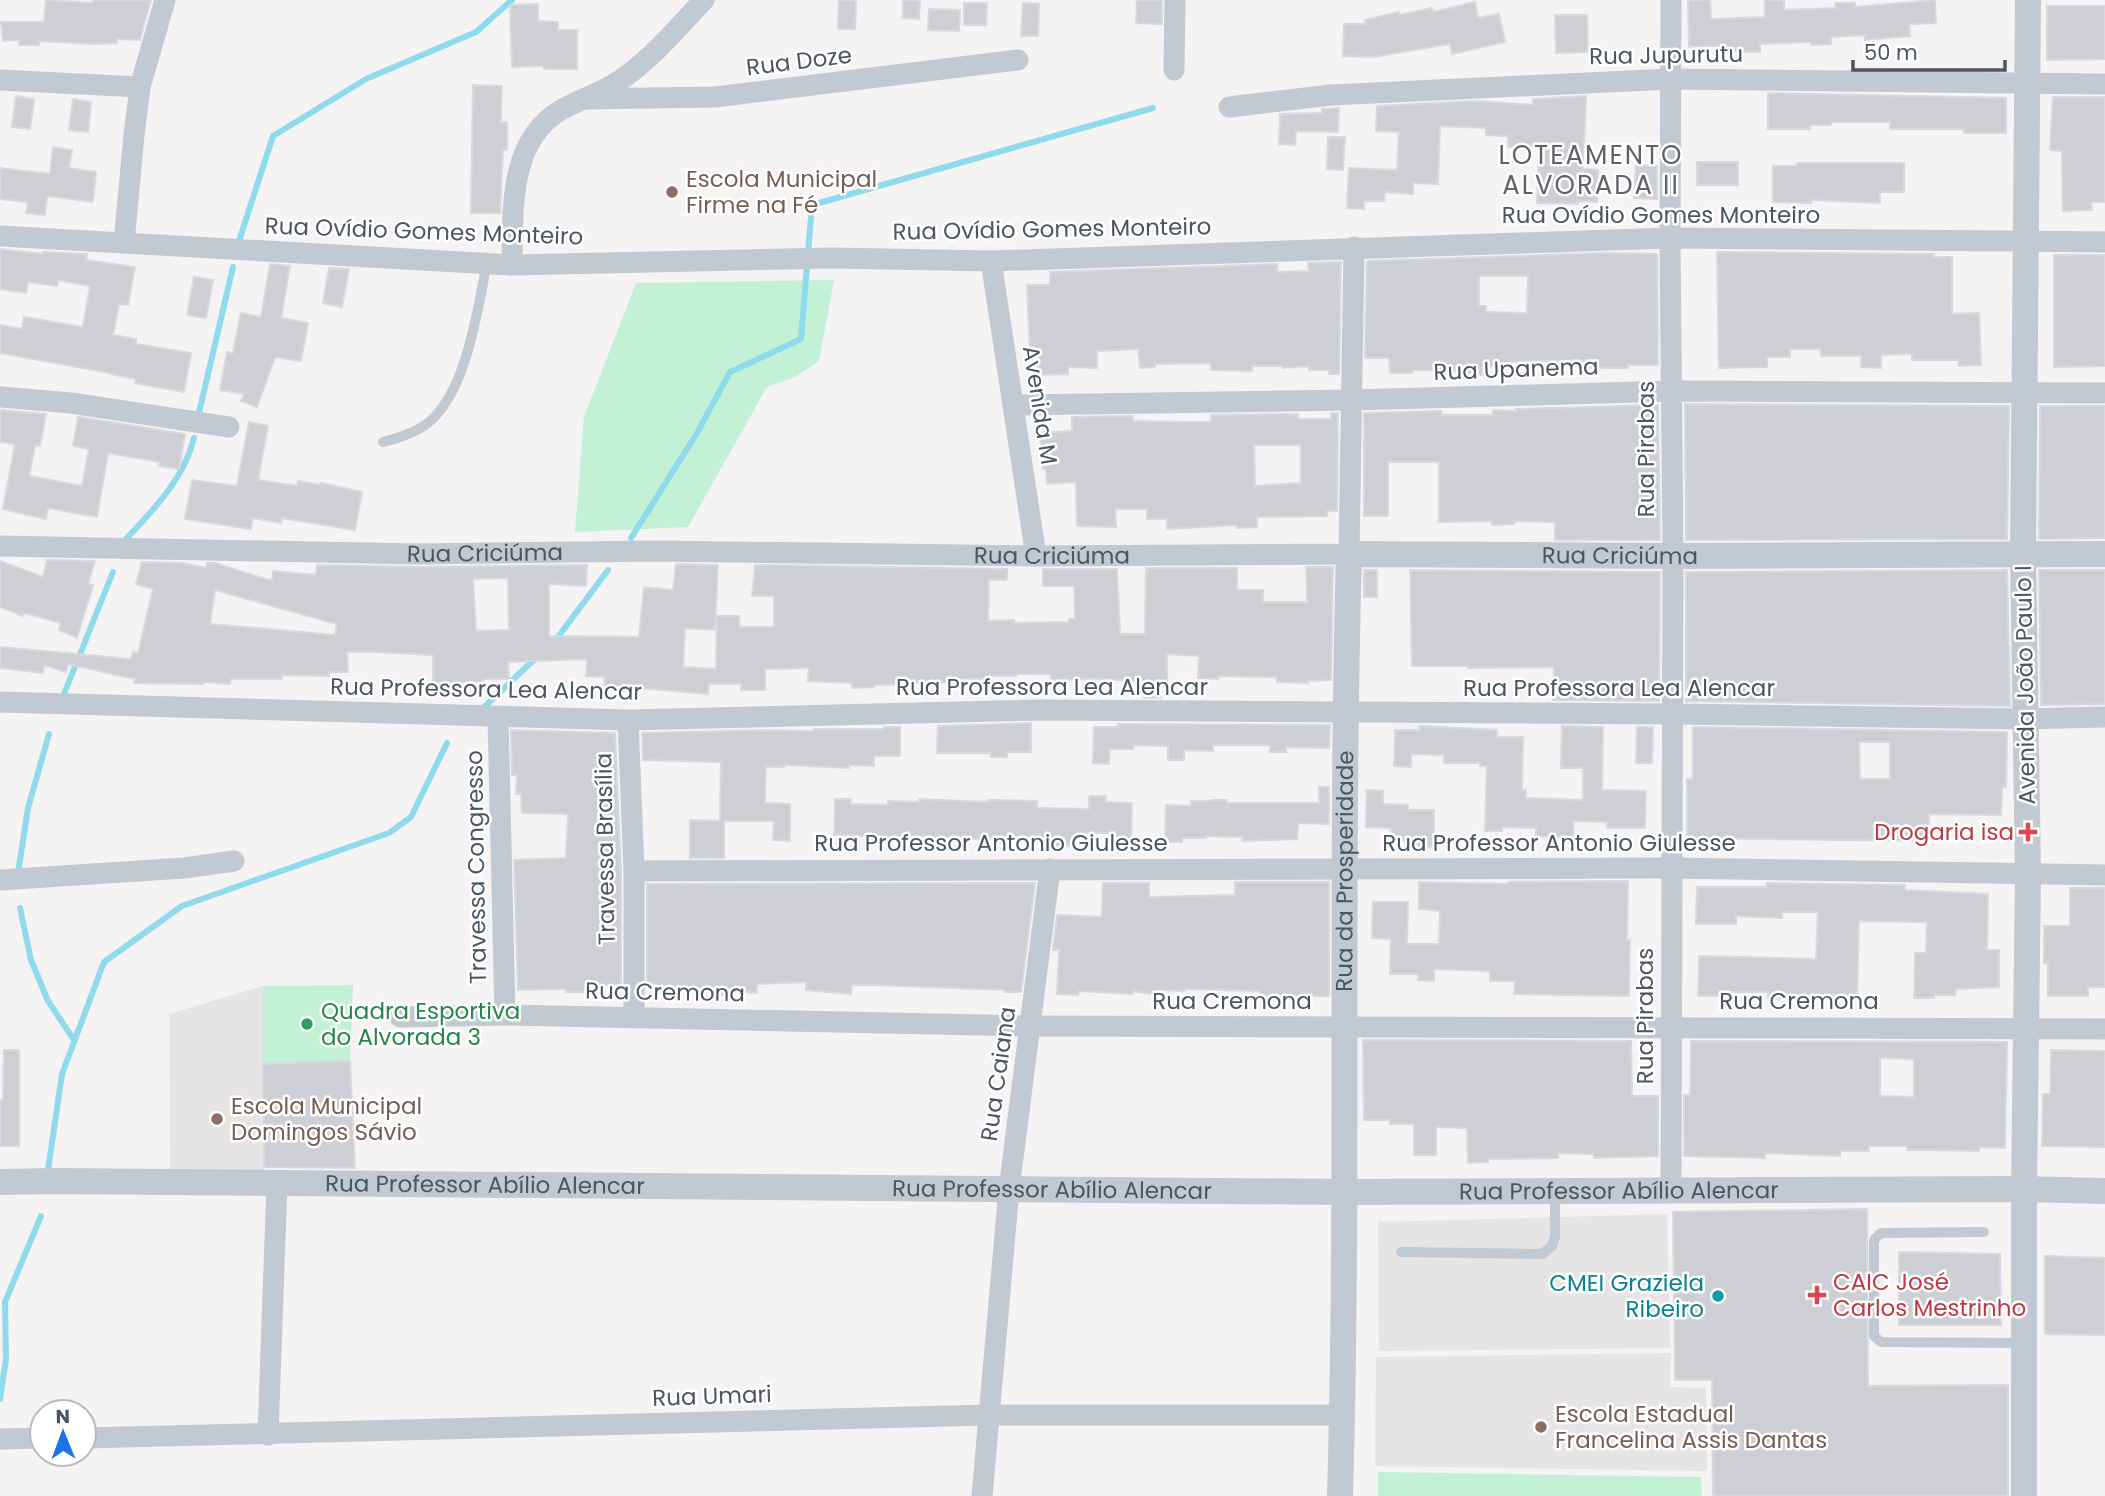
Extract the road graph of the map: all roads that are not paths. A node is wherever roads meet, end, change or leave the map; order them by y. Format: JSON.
{"nodes":[{"id":1,"x":165,"y":0,"type":"edge"},
{"id":2,"x":704,"y":0,"type":"edge"},
{"id":3,"x":1175,"y":0,"type":"edge"},
{"id":4,"x":1671,"y":0,"type":"edge"},
{"id":5,"x":2028,"y":0,"type":"edge"},
{"id":6,"x":1018,"y":60,"type":"dead end"},
{"id":7,"x":1174,"y":71,"type":"dead end"},
{"id":8,"x":1671,"y":79,"type":"junction"},
{"id":9,"x":0,"y":80,"type":"edge"},
{"id":10,"x":2028,"y":84,"type":"junction"},
{"id":11,"x":2105,"y":84,"type":"edge"},
{"id":12,"x":141,"y":87,"type":"junction"},
{"id":13,"x":584,"y":99,"type":"junction"},
{"id":14,"x":1229,"y":107,"type":"dead end"},
{"id":15,"x":0,"y":236,"type":"edge"},
{"id":16,"x":1670,"y":238,"type":"junction"},
{"id":17,"x":2105,"y":242,"type":"edge"},
{"id":18,"x":124,"y":243,"type":"junction"},
{"id":19,"x":2026,"y":243,"type":"junction"},
{"id":20,"x":1354,"y":247,"type":"junction"},
{"id":21,"x":991,"y":261,"type":"junction"},
{"id":22,"x":487,"y":264,"type":"junction"},
{"id":23,"x":512,"y":265,"type":"junction"},
{"id":24,"x":1673,"y":391,"type":"junction"},
{"id":25,"x":2105,"y":393,"type":"edge"},
{"id":26,"x":2025,"y":394,"type":"junction"},
{"id":27,"x":0,"y":397,"type":"edge"},
{"id":28,"x":1352,"y":400,"type":"junction"},
{"id":29,"x":1013,"y":405,"type":"junction"},
{"id":30,"x":229,"y":428,"type":"dead end"},
{"id":31,"x":383,"y":442,"type":"dead end"},
{"id":32,"x":0,"y":546,"type":"edge"},
{"id":33,"x":1349,"y":554,"type":"junction"},
{"id":34,"x":2023,"y":554,"type":"junction"},
{"id":35,"x":2105,"y":554,"type":"edge"},
{"id":36,"x":1036,"y":556,"type":"junction"},
{"id":37,"x":1673,"y":556,"type":"junction"},
{"id":38,"x":0,"y":702,"type":"edge"},
{"id":39,"x":1344,"y":713,"type":"junction"},
{"id":40,"x":1671,"y":714,"type":"junction"},
{"id":41,"x":2105,"y":717,"type":"edge"},
{"id":42,"x":498,"y":718,"type":"junction"},
{"id":43,"x":2024,"y":719,"type":"junction"},
{"id":44,"x":628,"y":720,"type":"junction"},
{"id":45,"x":234,"y":861,"type":"dead end"},
{"id":46,"x":1672,"y":868,"type":"junction"},
{"id":47,"x":1051,"y":869,"type":"junction"},
{"id":48,"x":1345,"y":869,"type":"junction"},
{"id":49,"x":634,"y":871,"type":"junction"},
{"id":50,"x":2105,"y":874,"type":"edge"},
{"id":51,"x":2028,"y":875,"type":"junction"},
{"id":52,"x":0,"y":880,"type":"edge"},
{"id":53,"x":505,"y":1015,"type":"junction"},
{"id":54,"x":400,"y":1017,"type":"dead end"},
{"id":55,"x":634,"y":1018,"type":"junction"},
{"id":56,"x":1031,"y":1026,"type":"junction"},
{"id":57,"x":1344,"y":1027,"type":"junction"},
{"id":58,"x":1672,"y":1027,"type":"junction"},
{"id":59,"x":2026,"y":1029,"type":"junction"},
{"id":60,"x":2105,"y":1029,"type":"edge"},
{"id":61,"x":0,"y":1182,"type":"edge"},
{"id":62,"x":277,"y":1183,"type":"junction"},
{"id":63,"x":1009,"y":1189,"type":"junction"},
{"id":64,"x":2024,"y":1189,"type":"junction"},
{"id":65,"x":1555,"y":1190,"type":"junction"},
{"id":66,"x":2105,"y":1191,"type":"edge"},
{"id":67,"x":1344,"y":1192,"type":"junction"},
{"id":68,"x":1671,"y":1192,"type":"junction"},
{"id":69,"x":1984,"y":1232,"type":"dead end"},
{"id":70,"x":1401,"y":1252,"type":"dead end"},
{"id":71,"x":2024,"y":1342,"type":"junction"},
{"id":72,"x":989,"y":1415,"type":"junction"},
{"id":73,"x":1342,"y":1415,"type":"junction"},
{"id":74,"x":268,"y":1435,"type":"junction"},
{"id":75,"x":28,"y":1438,"type":"edge"},
{"id":76,"x":98,"y":1438,"type":"edge"},
{"id":77,"x":4,"y":1439,"type":"edge"},
{"id":78,"x":982,"y":1496,"type":"edge"},
{"id":79,"x":1340,"y":1496,"type":"edge"},
{"id":80,"x":2024,"y":1496,"type":"edge"}],
"edges":[{"from":1,"to":12,"type":"street"},
{"from":2,"to":13,"type":"street"},
{"from":3,"to":7,"type":"street"},
{"from":4,"to":8,"type":"street","name":"Rua Pirabas"},
{"from":5,"to":10,"type":"street","name":"Avenida João Paulo I"},
{"from":6,"to":13,"type":"street","name":"Rua Doze"},
{"from":8,"to":10,"type":"street","name":"Rua Jupurutu"},
{"from":8,"to":14,"type":"street","name":"Rua Jupurutu"},
{"from":8,"to":16,"type":"street","name":"Rua Pirabas"},
{"from":9,"to":12,"type":"street"},
{"from":10,"to":11,"type":"street","name":"Rua Jupurutu"},
{"from":10,"to":19,"type":"street","name":"Avenida João Paulo I"},
{"from":12,"to":18,"type":"street"},
{"from":13,"to":23,"type":"street"},
{"from":15,"to":18,"type":"street","name":"Rua Ovídio Gomes Monteiro"},
{"from":16,"to":19,"type":"street","name":"Rua Ovídio Gomes Monteiro"},
{"from":16,"to":20,"type":"street","name":"Rua Ovídio Gomes Monteiro"},
{"from":16,"to":24,"type":"street","name":"Rua Pirabas"},
{"from":17,"to":19,"type":"street","name":"Rua Ovídio Gomes Monteiro"},
{"from":18,"to":22,"type":"street","name":"Rua Ovídio Gomes Monteiro"},
{"from":19,"to":26,"type":"street","name":"Avenida João Paulo I"},
{"from":20,"to":21,"type":"street","name":"Rua Ovídio Gomes Monteiro"},
{"from":20,"to":28,"type":"street","name":"Rua da Prosperidade"},
{"from":21,"to":23,"type":"street","name":"Rua Ovídio Gomes Monteiro"},
{"from":21,"to":29,"type":"street","name":"Avenida M"},
{"from":22,"to":23,"type":"street","name":"Rua Ovídio Gomes Monteiro"},
{"from":22,"to":31,"type":"lane"},
{"from":24,"to":26,"type":"street","name":"Rua Upanema"},
{"from":24,"to":28,"type":"street","name":"Rua Upanema"},
{"from":24,"to":37,"type":"street","name":"Rua Pirabas"},
{"from":25,"to":26,"type":"street","name":"Rua Upanema"},
{"from":26,"to":34,"type":"street","name":"Avenida João Paulo I"},
{"from":27,"to":30,"type":"street"},
{"from":28,"to":29,"type":"street","name":"Rua Upanema"},
{"from":28,"to":33,"type":"street","name":"Rua da Prosperidade"},
{"from":29,"to":36,"type":"street","name":"Avenida M"},
{"from":32,"to":36,"type":"street","name":"Rua Criciúma"},
{"from":33,"to":36,"type":"street","name":"Rua Criciúma"},
{"from":33,"to":37,"type":"street","name":"Rua Criciúma"},
{"from":33,"to":39,"type":"street","name":"Rua da Prosperidade"},
{"from":34,"to":35,"type":"street","name":"Rua Criciúma"},
{"from":34,"to":37,"type":"street","name":"Rua Criciúma"},
{"from":34,"to":43,"type":"street","name":"Avenida João Paulo I"},
{"from":37,"to":40,"type":"street","name":"Rua Pirabas"},
{"from":38,"to":42,"type":"street","name":"Rua Professora Lea Alencar"},
{"from":39,"to":40,"type":"street","name":"Rua Professora Lea Alencar"},
{"from":39,"to":44,"type":"street","name":"Rua Professora Lea Alencar"},
{"from":39,"to":48,"type":"street","name":"Rua da Prosperidade"},
{"from":40,"to":43,"type":"street","name":"Rua Professora Lea Alencar"},
{"from":40,"to":46,"type":"street","name":"Rua Pirabas"},
{"from":41,"to":43,"type":"street","name":"Rua Professora Lea Alencar"},
{"from":42,"to":44,"type":"street","name":"Rua Professora Lea Alencar"},
{"from":42,"to":53,"type":"street","name":"Travessa Congresso"},
{"from":43,"to":51,"type":"street","name":"Avenida João Paulo I"},
{"from":44,"to":49,"type":"street","name":"Travessa Brasília"},
{"from":45,"to":52,"type":"street"},
{"from":46,"to":48,"type":"street","name":"Rua Professor Antonio Giulesse"},
{"from":46,"to":51,"type":"street","name":"Rua Professor Antonio Giulesse"},
{"from":46,"to":58,"type":"street","name":"Rua Pirabas"},
{"from":47,"to":48,"type":"street","name":"Rua Professor Antonio Giulesse"},
{"from":47,"to":49,"type":"street","name":"Rua Professor Antonio Giulesse"},
{"from":47,"to":56,"type":"street","name":"Rua Caiana"},
{"from":48,"to":57,"type":"street","name":"Rua da Prosperidade"},
{"from":49,"to":55,"type":"street","name":"Travessa Brasília"},
{"from":50,"to":51,"type":"street","name":"Rua Professor Antonio Giulesse"},
{"from":51,"to":59,"type":"street","name":"Avenida João Paulo I"},
{"from":53,"to":54,"type":"street","name":"Rua Cremona"},
{"from":53,"to":55,"type":"street","name":"Rua Cremona"},
{"from":55,"to":56,"type":"street","name":"Rua Cremona"},
{"from":56,"to":57,"type":"street","name":"Rua Cremona"},
{"from":56,"to":63,"type":"street","name":"Rua Caiana"},
{"from":57,"to":58,"type":"street","name":"Rua Cremona"},
{"from":57,"to":67,"type":"street","name":"Rua da Prosperidade"},
{"from":58,"to":59,"type":"street","name":"Rua Cremona"},
{"from":58,"to":68,"type":"street","name":"Rua Pirabas"},
{"from":59,"to":60,"type":"street","name":"Rua Cremona"},
{"from":59,"to":64,"type":"street","name":"Avenida João Paulo I"},
{"from":61,"to":62,"type":"street","name":"Rua Professor Abílio Alencar"},
{"from":62,"to":63,"type":"street","name":"Rua Professor Abílio Alencar"},
{"from":62,"to":74,"type":"street"},
{"from":63,"to":67,"type":"street","name":"Rua Professor Abílio Alencar"},
{"from":63,"to":72,"type":"street","name":"Rua Caiana"},
{"from":64,"to":66,"type":"street","name":"Rua Professor Abílio Alencar"},
{"from":64,"to":68,"type":"street","name":"Rua Professor Abílio Alencar"},
{"from":64,"to":71,"type":"street","name":"Avenida João Paulo I"},
{"from":65,"to":67,"type":"street","name":"Rua Professor Abílio Alencar"},
{"from":65,"to":68,"type":"street","name":"Rua Professor Abílio Alencar"},
{"from":65,"to":70,"type":"lane"},
{"from":67,"to":73,"type":"street","name":"Rua da Prosperidade"},
{"from":69,"to":71,"type":"lane"},
{"from":71,"to":80,"type":"street","name":"Avenida João Paulo I"},
{"from":72,"to":73,"type":"street","name":"Rua Umari"},
{"from":72,"to":74,"type":"street","name":"Rua Umari"},
{"from":72,"to":78,"type":"street","name":"Rua Caiana"},
{"from":73,"to":79,"type":"street","name":"Rua da Prosperidade"},
{"from":74,"to":76,"type":"street","name":"Rua Umari"},
{"from":75,"to":77,"type":"street"}]}
